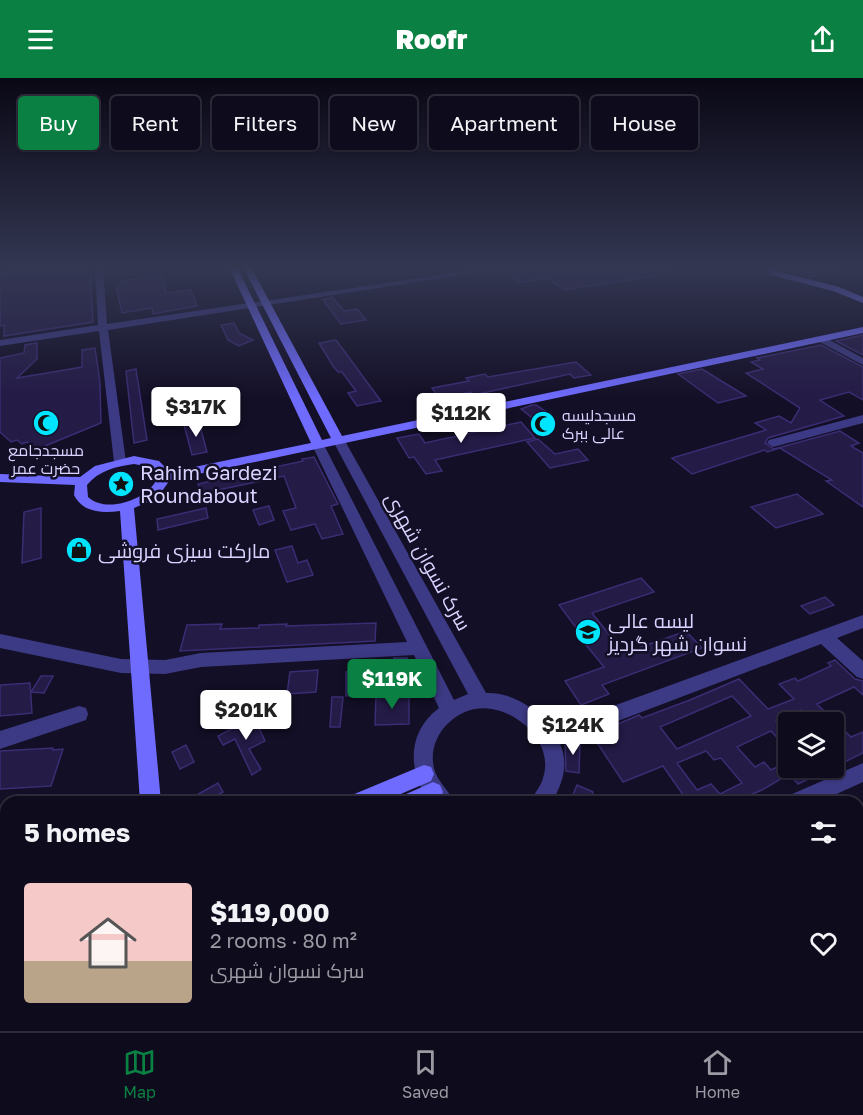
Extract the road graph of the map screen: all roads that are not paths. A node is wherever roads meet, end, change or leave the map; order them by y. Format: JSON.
{"nodes":[{"id":1,"x":102,"y":311,"type":"edge"},
{"id":2,"x":207,"y":311,"type":"edge"},
{"id":3,"x":254,"y":311,"type":"edge"},
{"id":4,"x":271,"y":311,"type":"edge"},
{"id":5,"x":103,"y":327,"type":"junction"},
{"id":6,"x":863,"y":330,"type":"edge"},
{"id":7,"x":821,"y":339,"type":"junction"},
{"id":8,"x":0,"y":343,"type":"edge"},
{"id":9,"x":863,"y":362,"type":"edge"},
{"id":10,"x":863,"y":419,"type":"edge"},
{"id":11,"x":339,"y":441,"type":"junction"},
{"id":12,"x":773,"y":443,"type":"dead end"},
{"id":13,"x":318,"y":445,"type":"junction"},
{"id":14,"x":120,"y":462,"type":"junction"},
{"id":15,"x":165,"y":477,"type":"junction"},
{"id":16,"x":0,"y":478,"type":"edge"},
{"id":17,"x":84,"y":481,"type":"junction"},
{"id":18,"x":127,"y":506,"type":"junction"},
{"id":19,"x":863,"y":621,"type":"edge"},
{"id":20,"x":823,"y":635,"type":"junction"},
{"id":21,"x":0,"y":641,"type":"edge"},
{"id":22,"x":420,"y":648,"type":"junction"},
{"id":23,"x":139,"y":666,"type":"junction"},
{"id":24,"x":863,"y":672,"type":"edge"},
{"id":25,"x":482,"y":701,"type":"junction"},
{"id":26,"x":450,"y":710,"type":"junction"},
{"id":27,"x":79,"y":714,"type":"dead end"},
{"id":28,"x":549,"y":738,"type":"junction"},
{"id":29,"x":0,"y":740,"type":"edge"},
{"id":30,"x":863,"y":772,"type":"edge"},
{"id":31,"x":433,"y":790,"type":"edge"},
{"id":32,"x":150,"y":796,"type":"edge"},
{"id":33,"x":396,"y":796,"type":"edge"},
{"id":34,"x":546,"y":796,"type":"edge"},
{"id":35,"x":810,"y":796,"type":"edge"}],
"edges":[{"from":1,"to":5,"type":"street"},
{"from":2,"to":5,"type":"street"},
{"from":3,"to":13,"type":"main road"},
{"from":4,"to":11,"type":"main road"},
{"from":5,"to":8,"type":"street"},
{"from":5,"to":14,"type":"street"},
{"from":6,"to":7,"type":"main road"},
{"from":7,"to":9,"type":"street"},
{"from":7,"to":11,"type":"main road"},
{"from":10,"to":12,"type":"street"},
{"from":11,"to":13,"type":"main road"},
{"from":11,"to":25,"type":"street","name":"سرک نسوان شهری"},
{"from":13,"to":15,"type":"main road"},
{"from":13,"to":22,"type":"street"},
{"from":14,"to":15,"type":"main road"},
{"from":14,"to":17,"type":"main road"},
{"from":15,"to":18,"type":"main road"},
{"from":16,"to":17,"type":"main road"},
{"from":17,"to":18,"type":"main road"},
{"from":18,"to":23,"type":"main road"},
{"from":19,"to":20,"type":"street"},
{"from":20,"to":24,"type":"street"},
{"from":20,"to":28,"type":"street"},
{"from":21,"to":23,"type":"street"},
{"from":22,"to":23,"type":"street"},
{"from":22,"to":26,"type":"street"},
{"from":23,"to":32,"type":"main road"},
{"from":25,"to":26,"type":"street"},
{"from":25,"to":28,"type":"street"},
{"from":26,"to":31,"type":"street"},
{"from":27,"to":29,"type":"street"},
{"from":28,"to":34,"type":"street"},
{"from":30,"to":35,"type":"street"},
{"from":31,"to":33,"type":"main road"}]}
